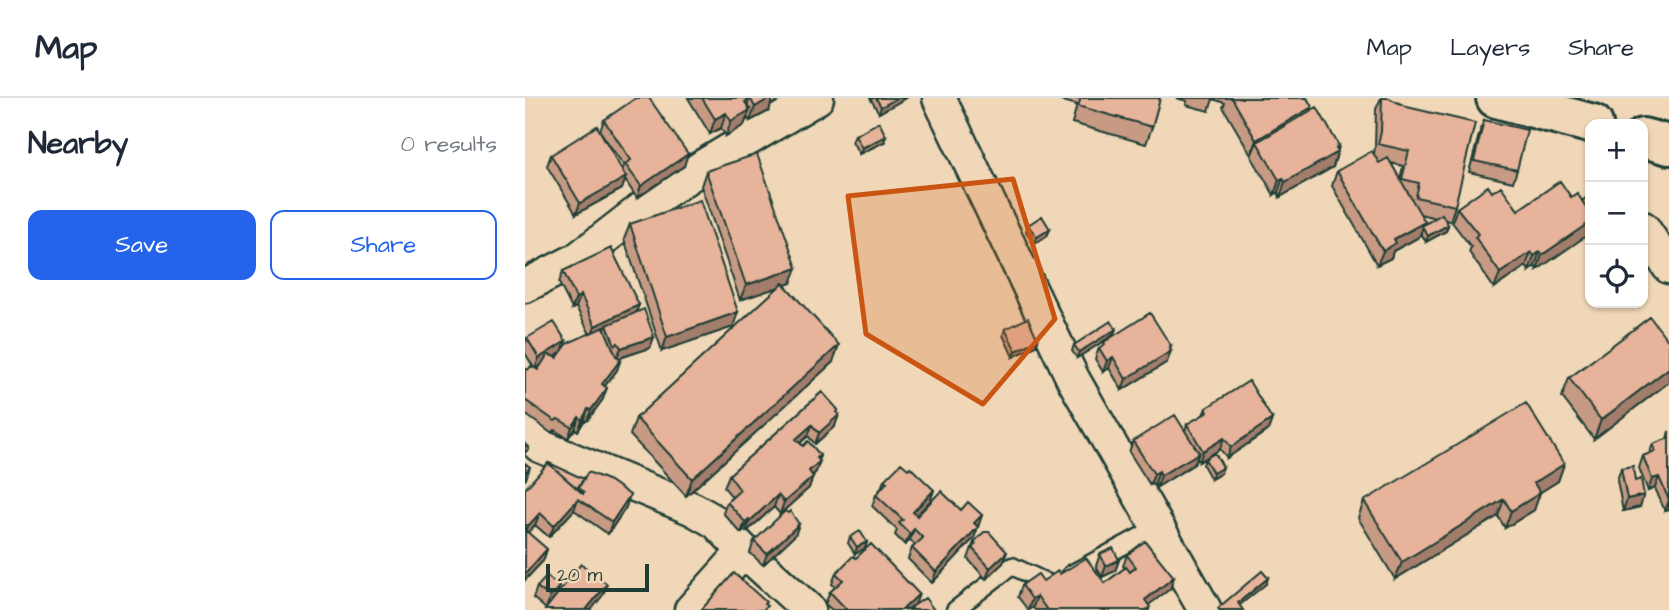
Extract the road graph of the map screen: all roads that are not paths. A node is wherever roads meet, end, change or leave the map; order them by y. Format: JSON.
{"nodes":[{"id":1,"x":817,"y":98,"type":"edge"},
{"id":2,"x":939,"y":98,"type":"edge"},
{"id":3,"x":1509,"y":100,"type":"edge"},
{"id":4,"x":1585,"y":129,"type":"edge"},
{"id":5,"x":1648,"y":139,"type":"edge"},
{"id":6,"x":1669,"y":145,"type":"edge"},
{"id":7,"x":1648,"y":236,"type":"edge"},
{"id":8,"x":1669,"y":267,"type":"edge"},
{"id":9,"x":525,"y":286,"type":"edge"},
{"id":10,"x":525,"y":432,"type":"edge"},
{"id":11,"x":1158,"y":527,"type":"junction"},
{"id":12,"x":744,"y":551,"type":"junction"},
{"id":13,"x":691,"y":610,"type":"edge"},
{"id":14,"x":809,"y":610,"type":"edge"},
{"id":15,"x":955,"y":610,"type":"edge"},
{"id":16,"x":1205,"y":610,"type":"edge"}],
"edges":[{"from":1,"to":9,"type":"street"},
{"from":2,"to":11,"type":"street"},
{"from":3,"to":4,"type":"highway"},
{"from":5,"to":6,"type":"highway"},
{"from":7,"to":8,"type":"street"},
{"from":10,"to":12,"type":"street"},
{"from":11,"to":15,"type":"lane"},
{"from":11,"to":16,"type":"street"},
{"from":12,"to":13,"type":"street"},
{"from":12,"to":14,"type":"street"}]}
